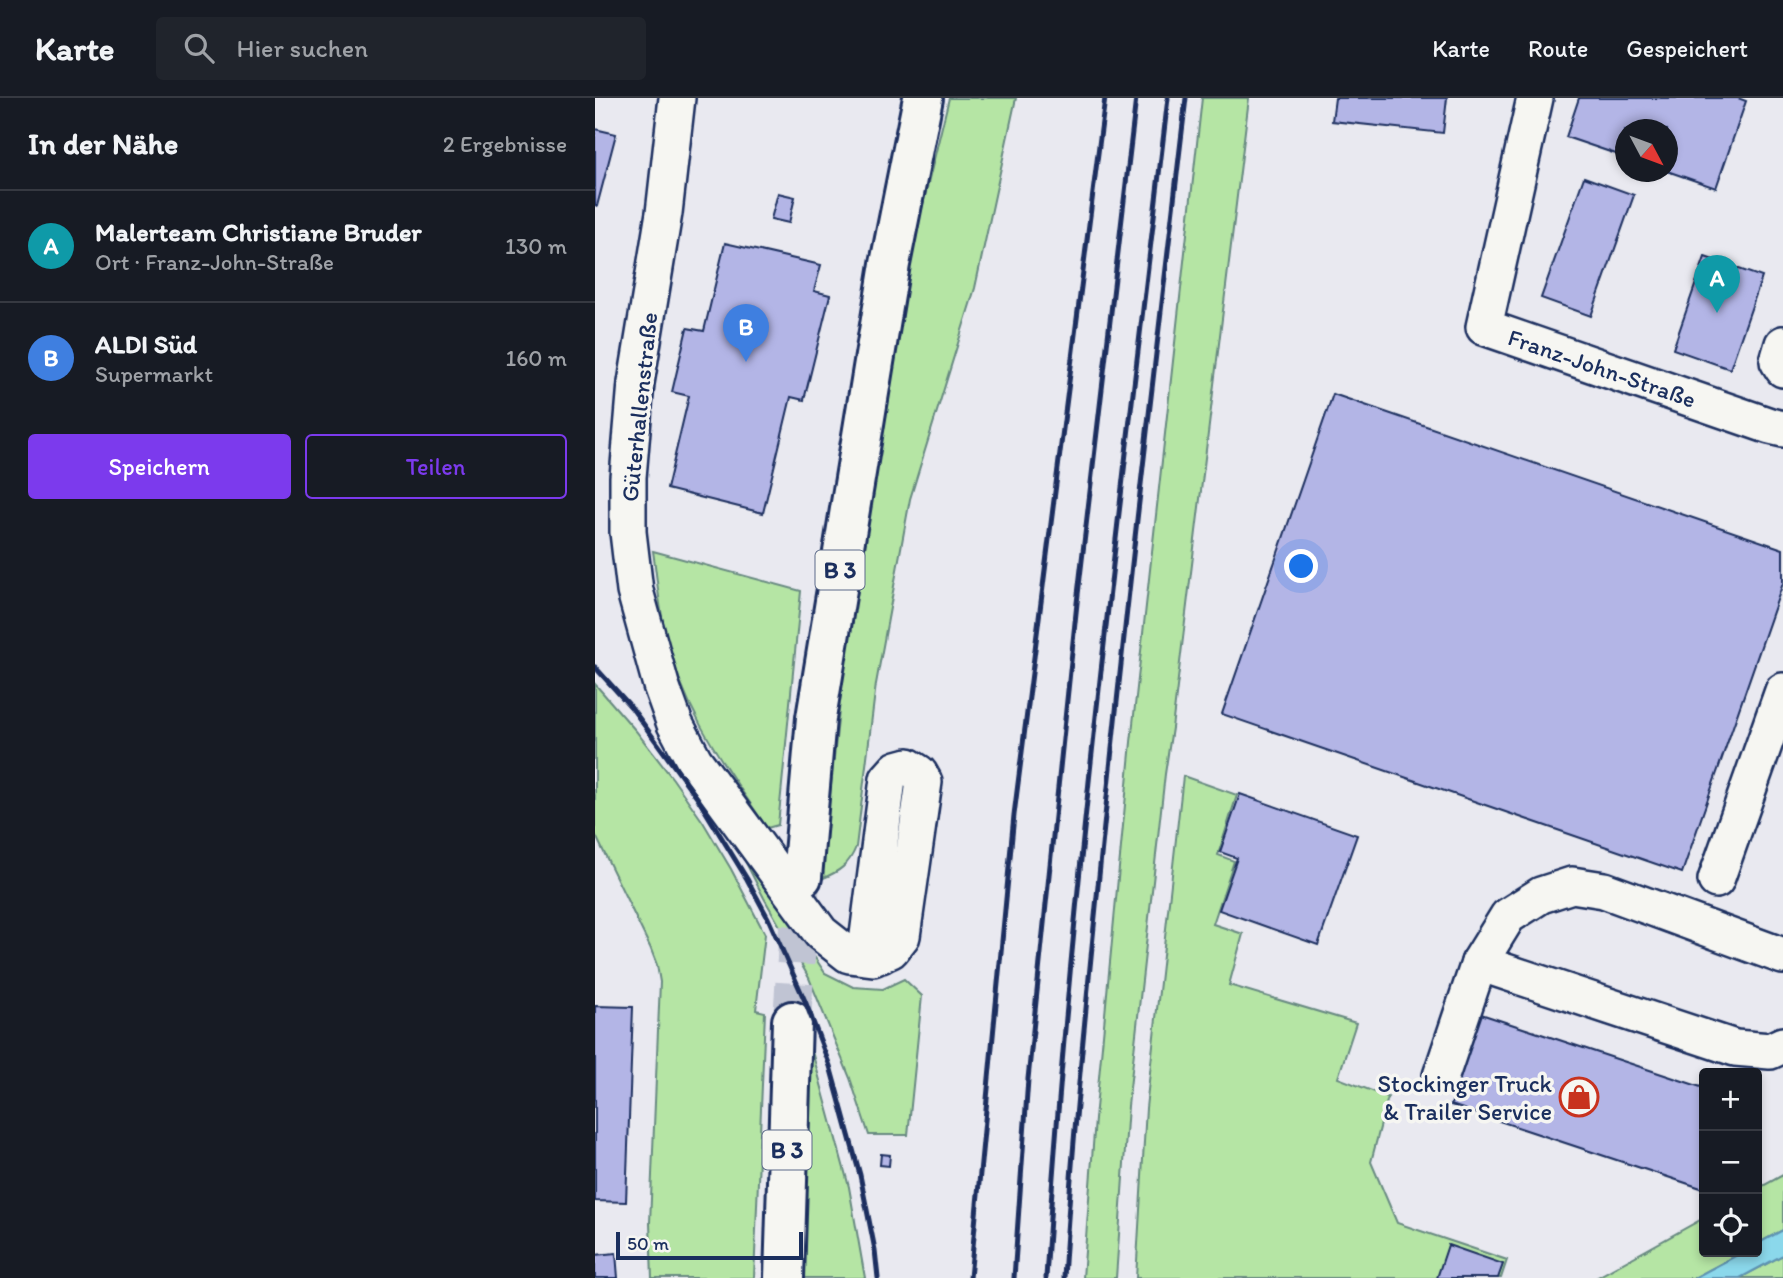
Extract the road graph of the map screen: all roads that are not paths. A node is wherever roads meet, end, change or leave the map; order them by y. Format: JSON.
{"nodes":[{"id":1,"x":677,"y":98,"type":"edge"},
{"id":2,"x":923,"y":98,"type":"edge"},
{"id":3,"x":1535,"y":98,"type":"edge"},
{"id":4,"x":1783,"y":344,"type":"edge"},
{"id":5,"x":1783,"y":369,"type":"edge"},
{"id":6,"x":1783,"y":429,"type":"edge"},
{"id":7,"x":1783,"y":691,"type":"edge"},
{"id":8,"x":802,"y":877,"type":"tunnel mouth"},
{"id":9,"x":1716,"y":880,"type":"dead end"},
{"id":10,"x":881,"y":955,"type":"dead end"},
{"id":11,"x":1783,"y":956,"type":"edge"},
{"id":12,"x":1479,"y":963,"type":"junction"},
{"id":13,"x":792,"y":1021,"type":"tunnel mouth"},
{"id":14,"x":1783,"y":1045,"type":"edge"},
{"id":15,"x":1441,"y":1076,"type":"dead end"},
{"id":16,"x":784,"y":1278,"type":"edge"}],
"edges":[{"from":1,"to":10,"type":"street","name":"Güterhallenstraße"},
{"from":2,"to":8,"type":"main road","number":"B 3"},
{"from":3,"to":6,"type":"street","name":"Franz-John-Straße"},
{"from":4,"to":5,"type":"street"},
{"from":7,"to":9,"type":"street"},
{"from":11,"to":12,"type":"street"},
{"from":12,"to":14,"type":"street"},
{"from":12,"to":15,"type":"street"},
{"from":13,"to":16,"type":"main road","number":"B 3"}]}
